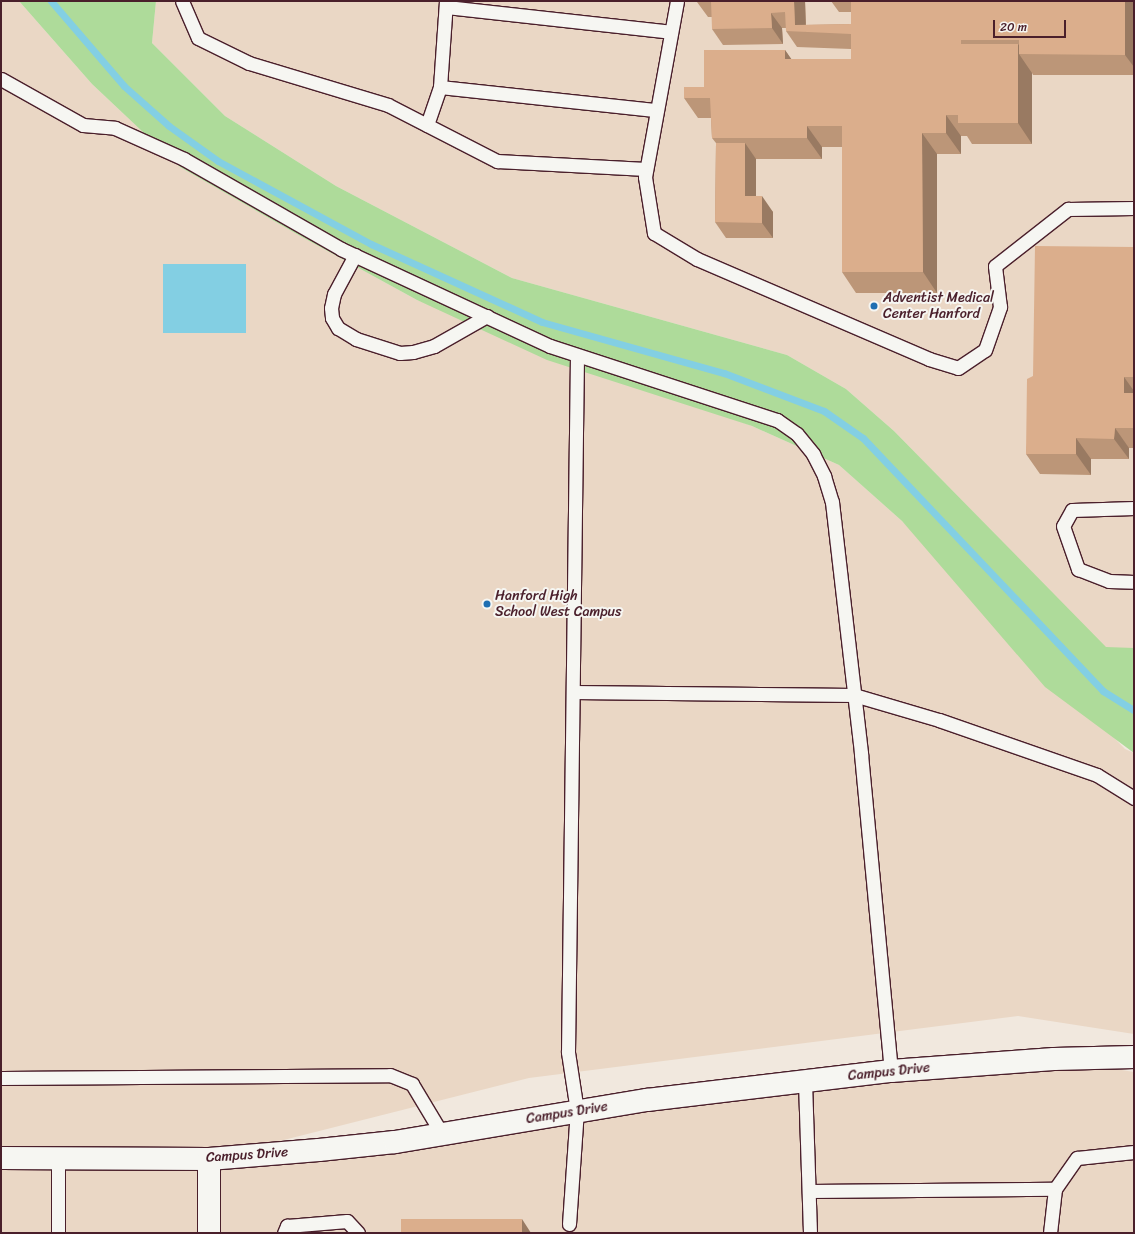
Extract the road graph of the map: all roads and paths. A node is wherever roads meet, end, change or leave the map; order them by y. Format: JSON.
{"nodes":[{"id":1,"x":182,"y":1,"type":"edge"},
{"id":2,"x":677,"y":1,"type":"edge"},
{"id":3,"x":446,"y":4,"type":"edge"},
{"id":4,"x":671,"y":32,"type":"junction"},
{"id":5,"x":1,"y":79,"type":"edge"},
{"id":6,"x":440,"y":87,"type":"junction"},
{"id":7,"x":657,"y":110,"type":"junction"},
{"id":8,"x":427,"y":125,"type":"junction"},
{"id":9,"x":646,"y":169,"type":"junction"},
{"id":10,"x":1134,"y":208,"type":"edge"},
{"id":11,"x":355,"y":255,"type":"junction"},
{"id":12,"x":487,"y":316,"type":"junction"},
{"id":13,"x":577,"y":356,"type":"junction"},
{"id":14,"x":1134,"y":508,"type":"edge"},
{"id":15,"x":1134,"y":582,"type":"edge"},
{"id":16,"x":573,"y":692,"type":"junction"},
{"id":17,"x":854,"y":695,"type":"junction"},
{"id":18,"x":1134,"y":798,"type":"edge"},
{"id":19,"x":1134,"y":1058,"type":"edge"},
{"id":20,"x":891,"y":1071,"type":"junction"},
{"id":21,"x":1,"y":1078,"type":"edge"},
{"id":22,"x":805,"y":1082,"type":"junction"},
{"id":23,"x":577,"y":1111,"type":"junction"},
{"id":24,"x":442,"y":1134,"type":"junction"},
{"id":25,"x":1134,"y":1152,"type":"edge"},
{"id":26,"x":1,"y":1158,"type":"edge"},
{"id":27,"x":58,"y":1158,"type":"junction"},
{"id":28,"x":209,"y":1159,"type":"junction"},
{"id":29,"x":1055,"y":1189,"type":"junction"},
{"id":30,"x":810,"y":1191,"type":"junction"},
{"id":31,"x":569,"y":1224,"type":"dead end"},
{"id":32,"x":58,"y":1233,"type":"edge"},
{"id":33,"x":208,"y":1233,"type":"edge"},
{"id":34,"x":284,"y":1233,"type":"edge"},
{"id":35,"x":358,"y":1233,"type":"edge"},
{"id":36,"x":810,"y":1233,"type":"edge"},
{"id":37,"x":1050,"y":1233,"type":"edge"}],
"edges":[{"from":1,"to":8,"type":"lane"},
{"from":2,"to":4,"type":"lane"},
{"from":3,"to":4,"type":"lane"},
{"from":3,"to":6,"type":"lane"},
{"from":4,"to":7,"type":"lane"},
{"from":5,"to":11,"type":"lane"},
{"from":6,"to":7,"type":"lane"},
{"from":6,"to":8,"type":"lane"},
{"from":7,"to":9,"type":"lane"},
{"from":8,"to":9,"type":"lane"},
{"from":9,"to":10,"type":"lane"},
{"from":11,"to":12,"type":"lane"},
{"from":11,"to":12,"type":"lane"},
{"from":12,"to":13,"type":"lane"},
{"from":13,"to":16,"type":"lane"},
{"from":13,"to":17,"type":"lane"},
{"from":14,"to":15,"type":"lane"},
{"from":16,"to":17,"type":"lane"},
{"from":16,"to":23,"type":"lane"},
{"from":17,"to":18,"type":"lane"},
{"from":17,"to":20,"type":"lane"},
{"from":19,"to":20,"type":"street","name":"Campus Drive"},
{"from":20,"to":22,"type":"street","name":"Campus Drive"},
{"from":21,"to":24,"type":"lane"},
{"from":22,"to":23,"type":"street","name":"Campus Drive"},
{"from":22,"to":30,"type":"lane"},
{"from":23,"to":24,"type":"street","name":"Campus Drive"},
{"from":23,"to":31,"type":"lane"},
{"from":24,"to":28,"type":"street","name":"Campus Drive"},
{"from":25,"to":29,"type":"lane"},
{"from":26,"to":27,"type":"street","name":"Campus Drive"},
{"from":27,"to":28,"type":"street","name":"Campus Drive"},
{"from":27,"to":32,"type":"lane"},
{"from":28,"to":33,"type":"street"},
{"from":29,"to":30,"type":"lane"},
{"from":29,"to":37,"type":"lane"},
{"from":30,"to":36,"type":"lane"},
{"from":34,"to":35,"type":"lane"}]}
